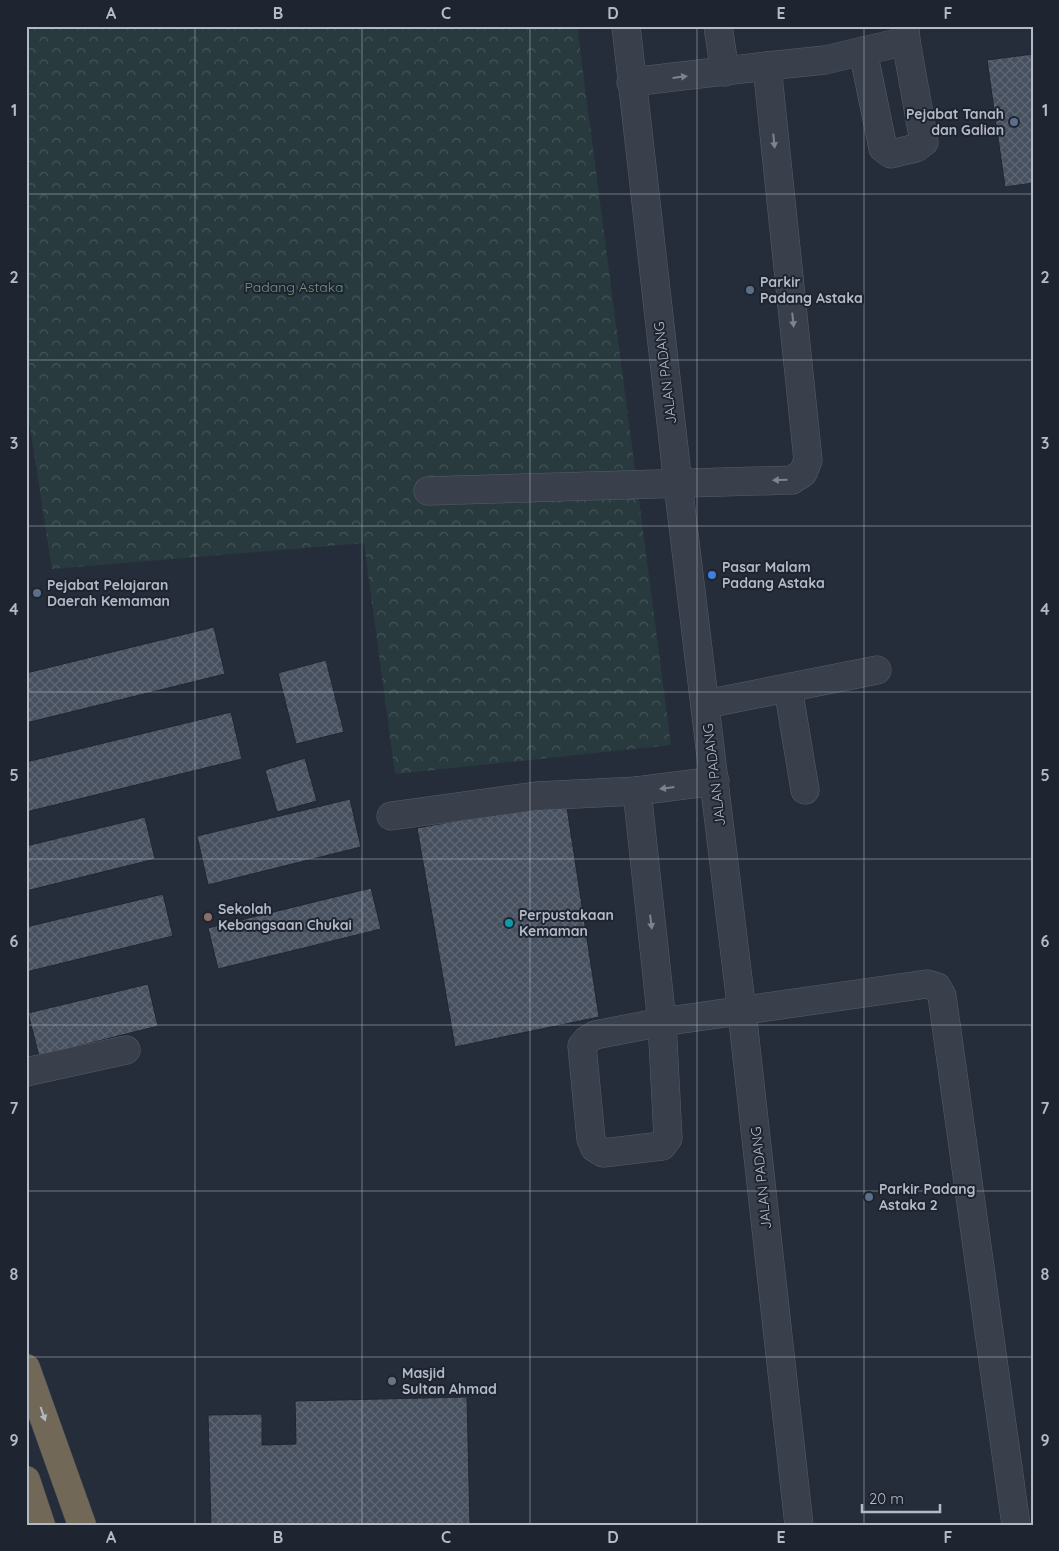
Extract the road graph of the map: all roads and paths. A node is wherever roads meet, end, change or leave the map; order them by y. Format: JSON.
{"nodes":[{"id":1,"x":626,"y":26,"type":"edge"},
{"id":2,"x":718,"y":26,"type":"edge"},
{"id":3,"x":906,"y":34,"type":"edge"},
{"id":4,"x":864,"y":51,"type":"junction"},
{"id":5,"x":767,"y":66,"type":"junction"},
{"id":6,"x":725,"y":72,"type":"junction"},
{"id":7,"x":631,"y":82,"type":"junction"},
{"id":8,"x":678,"y":484,"type":"junction"},
{"id":9,"x":428,"y":491,"type":"dead end"},
{"id":10,"x":877,"y":670,"type":"dead end"},
{"id":11,"x":788,"y":688,"type":"junction"},
{"id":12,"x":706,"y":704,"type":"junction"},
{"id":13,"x":715,"y":782,"type":"junction"},
{"id":14,"x":805,"y":790,"type":"dead end"},
{"id":15,"x":637,"y":791,"type":"junction"},
{"id":16,"x":391,"y":816,"type":"dead end"},
{"id":17,"x":742,"y":1012,"type":"junction"},
{"id":18,"x":662,"y":1022,"type":"junction"},
{"id":19,"x":126,"y":1050,"type":"dead end"},
{"id":20,"x":26,"y":1072,"type":"edge"},
{"id":21,"x":26,"y":1368,"type":"edge"},
{"id":22,"x":26,"y":1480,"type":"edge"},
{"id":23,"x":41,"y":1525,"type":"edge"},
{"id":24,"x":82,"y":1525,"type":"edge"},
{"id":25,"x":799,"y":1525,"type":"edge"},
{"id":26,"x":1016,"y":1525,"type":"edge"}],
"edges":[{"from":1,"to":7,"type":"street","name":"JALAN PADANG"},
{"from":2,"to":6,"type":"street"},
{"from":3,"to":4,"type":"street"},
{"from":3,"to":4,"type":"street"},
{"from":4,"to":5,"type":"street"},
{"from":5,"to":6,"type":"street"},
{"from":5,"to":8,"type":"street","one_way":true},
{"from":7,"to":6,"type":"street","one_way":true},
{"from":7,"to":8,"type":"street","name":"JALAN PADANG"},
{"from":8,"to":9,"type":"street"},
{"from":8,"to":12,"type":"street","name":"JALAN PADANG"},
{"from":10,"to":11,"type":"street"},
{"from":11,"to":12,"type":"street"},
{"from":11,"to":14,"type":"street"},
{"from":12,"to":13,"type":"street","name":"JALAN PADANG"},
{"from":13,"to":15,"type":"street","one_way":true},
{"from":13,"to":17,"type":"street","name":"JALAN PADANG"},
{"from":15,"to":16,"type":"street"},
{"from":15,"to":18,"type":"street","one_way":true},
{"from":17,"to":18,"type":"street"},
{"from":17,"to":25,"type":"street","name":"JALAN PADANG"},
{"from":17,"to":26,"type":"street"},
{"from":18,"to":18,"type":"street"},
{"from":19,"to":20,"type":"street"},
{"from":21,"to":24,"type":"highway","one_way":true},
{"from":22,"to":23,"type":"highway"}]}
